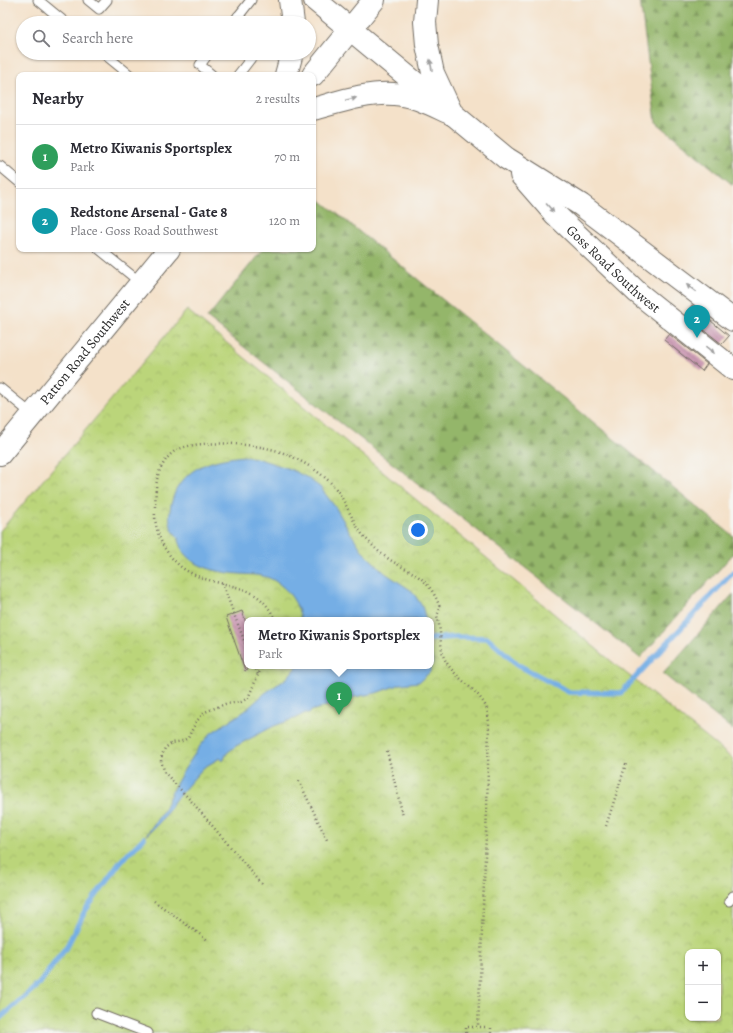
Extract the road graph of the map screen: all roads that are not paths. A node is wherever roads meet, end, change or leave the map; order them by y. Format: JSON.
{"nodes":[{"id":1,"x":38,"y":0,"type":"edge"},
{"id":2,"x":88,"y":0,"type":"edge"},
{"id":3,"x":107,"y":0,"type":"edge"},
{"id":4,"x":251,"y":0,"type":"edge"},
{"id":5,"x":290,"y":0,"type":"edge"},
{"id":6,"x":315,"y":0,"type":"edge"},
{"id":7,"x":374,"y":0,"type":"edge"},
{"id":8,"x":427,"y":0,"type":"edge"},
{"id":9,"x":57,"y":16,"type":"edge"},
{"id":10,"x":238,"y":16,"type":"edge"},
{"id":11,"x":292,"y":16,"type":"edge"},
{"id":12,"x":351,"y":29,"type":"junction"},
{"id":13,"x":112,"y":60,"type":"edge"},
{"id":14,"x":204,"y":60,"type":"edge"},
{"id":15,"x":250,"y":60,"type":"edge"},
{"id":16,"x":290,"y":60,"type":"edge"},
{"id":17,"x":126,"y":72,"type":"edge"},
{"id":18,"x":208,"y":72,"type":"edge"},
{"id":19,"x":240,"y":72,"type":"edge"},
{"id":20,"x":287,"y":72,"type":"edge"},
{"id":21,"x":315,"y":72,"type":"edge"},
{"id":22,"x":316,"y":108,"type":"edge"},
{"id":23,"x":452,"y":114,"type":"junction"},
{"id":24,"x":506,"y":158,"type":"junction"},
{"id":25,"x":0,"y":166,"type":"edge"},
{"id":26,"x":16,"y":179,"type":"edge"},
{"id":27,"x":104,"y":252,"type":"edge"},
{"id":28,"x":167,"y":252,"type":"edge"},
{"id":29,"x":141,"y":283,"type":"junction"},
{"id":30,"x":733,"y":320,"type":"edge"},
{"id":31,"x":733,"y":368,"type":"edge"},
{"id":32,"x":0,"y":388,"type":"edge"},
{"id":33,"x":33,"y":415,"type":"junction"},
{"id":34,"x":0,"y":454,"type":"edge"},
{"id":35,"x":96,"y":1013,"type":"dead end"},
{"id":36,"x":148,"y":1033,"type":"edge"}],
"edges":[{"from":1,"to":9,"type":"lane"},
{"from":2,"to":3,"type":"lane"},
{"from":4,"to":10,"type":"lane"},
{"from":5,"to":11,"type":"street"},
{"from":6,"to":12,"type":"street","name":"Goss Road Southwest"},
{"from":7,"to":12,"type":"street"},
{"from":23,"to":8,"type":"street","one_way":true},
{"from":12,"to":21,"type":"street"},
{"from":12,"to":23,"type":"street","name":"Goss Road Southwest"},
{"from":13,"to":17,"type":"lane"},
{"from":14,"to":18,"type":"lane"},
{"from":15,"to":19,"type":"lane"},
{"from":16,"to":20,"type":"street"},
{"from":22,"to":23,"type":"street","one_way":true},
{"from":23,"to":24,"type":"street","name":"Goss Road Southwest"},
{"from":30,"to":24,"type":"street","name":"Goss Road Southwest","one_way":true},
{"from":24,"to":31,"type":"street","name":"Goss Road Southwest","one_way":true},
{"from":25,"to":26,"type":"lane"},
{"from":27,"to":29,"type":"lane"},
{"from":28,"to":29,"type":"street","name":"Patton Road Southwest"},
{"from":29,"to":33,"type":"street","name":"Patton Road Southwest"},
{"from":32,"to":33,"type":"lane"},
{"from":33,"to":34,"type":"street","name":"Patton Road Southwest"},
{"from":35,"to":36,"type":"lane"}]}
